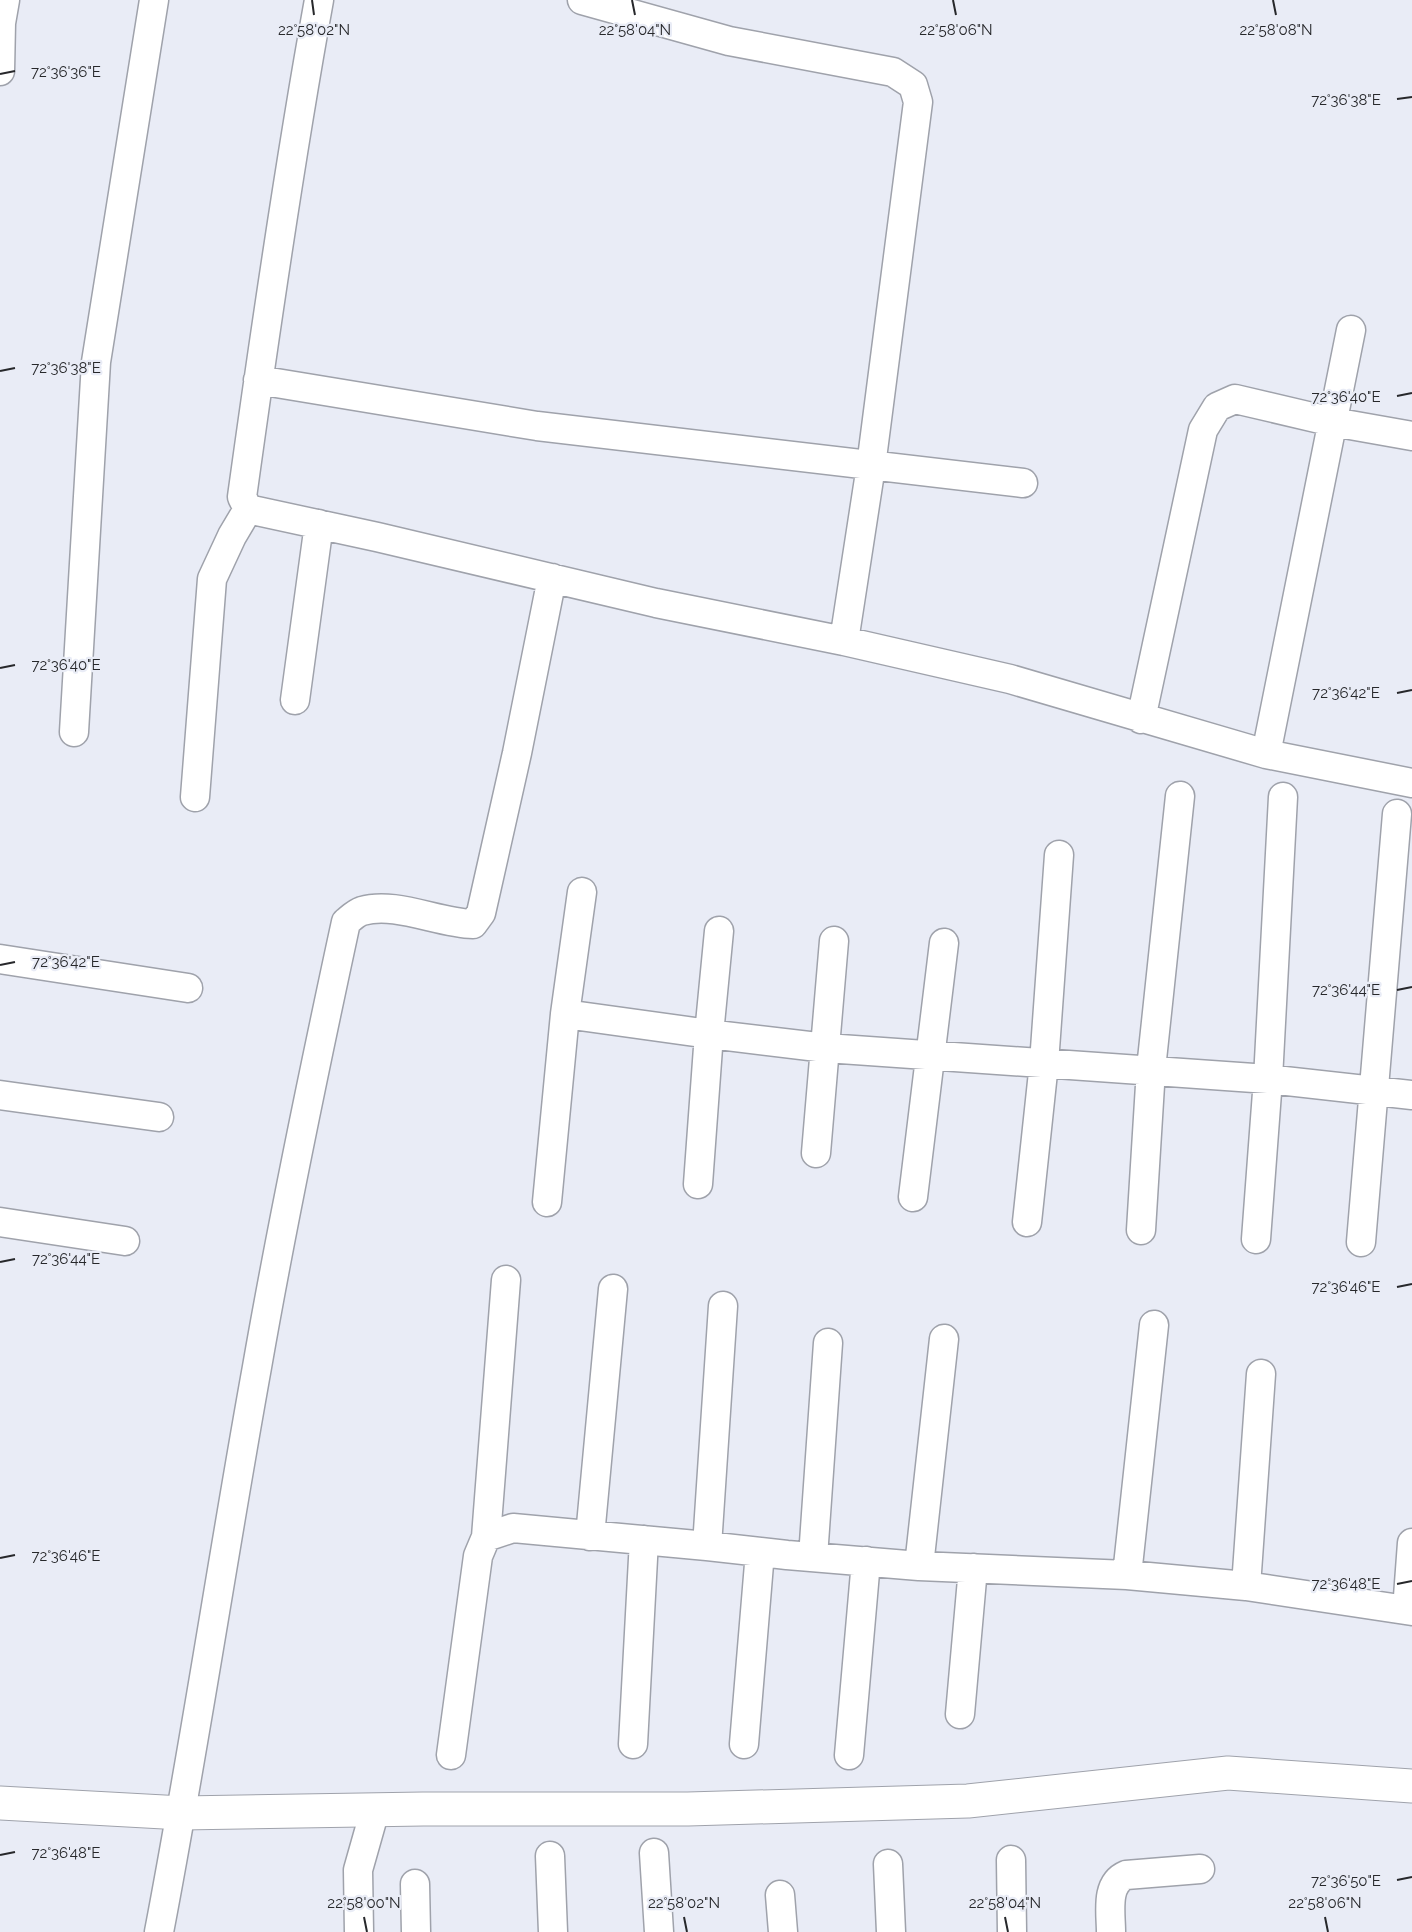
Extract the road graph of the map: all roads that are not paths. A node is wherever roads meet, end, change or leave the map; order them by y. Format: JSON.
{"nodes":[{"id":1,"x":5,"y":0,"type":"edge"},
{"id":2,"x":154,"y":0,"type":"edge"},
{"id":3,"x":319,"y":0,"type":"edge"},
{"id":4,"x":582,"y":0,"type":"edge"},
{"id":5,"x":0,"y":71,"type":"edge"},
{"id":6,"x":1351,"y":330,"type":"dead end"},
{"id":7,"x":258,"y":381,"type":"junction"},
{"id":8,"x":1333,"y":422,"type":"junction"},
{"id":9,"x":1412,"y":436,"type":"edge"},
{"id":10,"x":871,"y":466,"type":"junction"},
{"id":11,"x":1023,"y":483,"type":"dead end"},
{"id":12,"x":248,"y":509,"type":"junction"},
{"id":13,"x":319,"y":524,"type":"junction"},
{"id":14,"x":552,"y":578,"type":"junction"},
{"id":15,"x":844,"y":640,"type":"junction"},
{"id":16,"x":295,"y":700,"type":"dead end"},
{"id":17,"x":1141,"y":719,"type":"junction"},
{"id":18,"x":74,"y":732,"type":"dead end"},
{"id":19,"x":1266,"y":754,"type":"junction"},
{"id":20,"x":1412,"y":783,"type":"edge"},
{"id":21,"x":1180,"y":796,"type":"dead end"},
{"id":22,"x":195,"y":797,"type":"dead end"},
{"id":23,"x":1283,"y":797,"type":"dead end"},
{"id":24,"x":1397,"y":814,"type":"dead end"},
{"id":25,"x":1059,"y":855,"type":"dead end"},
{"id":26,"x":582,"y":892,"type":"dead end"},
{"id":27,"x":719,"y":931,"type":"dead end"},
{"id":28,"x":834,"y":941,"type":"dead end"},
{"id":29,"x":944,"y":943,"type":"dead end"},
{"id":30,"x":0,"y":959,"type":"edge"},
{"id":31,"x":188,"y":988,"type":"dead end"},
{"id":32,"x":565,"y":1014,"type":"junction"},
{"id":33,"x":709,"y":1034,"type":"junction"},
{"id":34,"x":825,"y":1047,"type":"junction"},
{"id":35,"x":930,"y":1054,"type":"junction"},
{"id":36,"x":1044,"y":1063,"type":"junction"},
{"id":37,"x":1151,"y":1069,"type":"junction"},
{"id":38,"x":1268,"y":1078,"type":"junction"},
{"id":39,"x":1374,"y":1090,"type":"junction"},
{"id":40,"x":0,"y":1095,"type":"edge"},
{"id":41,"x":1412,"y":1095,"type":"edge"},
{"id":42,"x":159,"y":1117,"type":"dead end"},
{"id":43,"x":816,"y":1153,"type":"dead end"},
{"id":44,"x":698,"y":1184,"type":"dead end"},
{"id":45,"x":914,"y":1197,"type":"dead end"},
{"id":46,"x":547,"y":1202,"type":"dead end"},
{"id":47,"x":0,"y":1222,"type":"edge"},
{"id":48,"x":1027,"y":1222,"type":"dead end"},
{"id":49,"x":1141,"y":1230,"type":"dead end"},
{"id":50,"x":1256,"y":1239,"type":"dead end"},
{"id":51,"x":125,"y":1241,"type":"dead end"},
{"id":52,"x":1360,"y":1242,"type":"dead end"},
{"id":53,"x":506,"y":1280,"type":"dead end"},
{"id":54,"x":613,"y":1289,"type":"dead end"},
{"id":55,"x":723,"y":1306,"type":"dead end"},
{"id":56,"x":1154,"y":1325,"type":"dead end"},
{"id":57,"x":944,"y":1339,"type":"dead end"},
{"id":58,"x":828,"y":1343,"type":"dead end"},
{"id":59,"x":1261,"y":1374,"type":"dead end"},
{"id":60,"x":590,"y":1536,"type":"junction"},
{"id":61,"x":486,"y":1537,"type":"junction"},
{"id":62,"x":644,"y":1540,"type":"junction"},
{"id":63,"x":1412,"y":1543,"type":"edge"},
{"id":64,"x":706,"y":1546,"type":"junction"},
{"id":65,"x":760,"y":1552,"type":"junction"},
{"id":66,"x":813,"y":1557,"type":"junction"},
{"id":67,"x":866,"y":1561,"type":"junction"},
{"id":68,"x":919,"y":1566,"type":"junction"},
{"id":69,"x":973,"y":1568,"type":"junction"},
{"id":70,"x":1127,"y":1575,"type":"junction"},
{"id":71,"x":1246,"y":1587,"type":"junction"},
{"id":72,"x":1409,"y":1611,"type":"edge"},
{"id":73,"x":960,"y":1714,"type":"dead end"},
{"id":74,"x":633,"y":1744,"type":"dead end"},
{"id":75,"x":744,"y":1744,"type":"dead end"},
{"id":76,"x":451,"y":1755,"type":"dead end"},
{"id":77,"x":849,"y":1755,"type":"dead end"},
{"id":78,"x":1412,"y":1786,"type":"edge"},
{"id":79,"x":0,"y":1803,"type":"edge"},
{"id":80,"x":375,"y":1810,"type":"junction"},
{"id":81,"x":182,"y":1813,"type":"junction"},
{"id":82,"x":654,"y":1853,"type":"dead end"},
{"id":83,"x":550,"y":1856,"type":"dead end"},
{"id":84,"x":1011,"y":1860,"type":"dead end"},
{"id":85,"x":888,"y":1864,"type":"dead end"},
{"id":86,"x":1200,"y":1869,"type":"dead end"},
{"id":87,"x":415,"y":1884,"type":"dead end"},
{"id":88,"x":780,"y":1895,"type":"dead end"},
{"id":89,"x":159,"y":1932,"type":"edge"},
{"id":90,"x":359,"y":1932,"type":"edge"},
{"id":91,"x":416,"y":1932,"type":"edge"},
{"id":92,"x":553,"y":1932,"type":"edge"},
{"id":93,"x":659,"y":1932,"type":"edge"},
{"id":94,"x":783,"y":1932,"type":"edge"},
{"id":95,"x":891,"y":1932,"type":"edge"},
{"id":96,"x":1012,"y":1932,"type":"edge"},
{"id":97,"x":1112,"y":1932,"type":"edge"}],
"edges":[{"from":1,"to":5,"type":"street"},
{"from":2,"to":18,"type":"street"},
{"from":3,"to":7,"type":"street"},
{"from":4,"to":10,"type":"street"},
{"from":6,"to":8,"type":"street"},
{"from":7,"to":10,"type":"street"},
{"from":7,"to":12,"type":"street"},
{"from":8,"to":9,"type":"street"},
{"from":8,"to":17,"type":"street"},
{"from":8,"to":19,"type":"street"},
{"from":10,"to":11,"type":"street"},
{"from":10,"to":15,"type":"street"},
{"from":12,"to":13,"type":"street"},
{"from":12,"to":22,"type":"street"},
{"from":13,"to":14,"type":"street"},
{"from":13,"to":16,"type":"street"},
{"from":14,"to":15,"type":"street"},
{"from":14,"to":81,"type":"street"},
{"from":15,"to":17,"type":"street"},
{"from":17,"to":19,"type":"street"},
{"from":19,"to":20,"type":"street"},
{"from":21,"to":37,"type":"street"},
{"from":23,"to":38,"type":"street"},
{"from":24,"to":39,"type":"street"},
{"from":25,"to":36,"type":"street"},
{"from":26,"to":32,"type":"street"},
{"from":27,"to":33,"type":"street"},
{"from":28,"to":34,"type":"street"},
{"from":29,"to":35,"type":"street"},
{"from":30,"to":31,"type":"street"},
{"from":32,"to":33,"type":"street"},
{"from":32,"to":46,"type":"street"},
{"from":33,"to":34,"type":"street"},
{"from":33,"to":44,"type":"street"},
{"from":34,"to":35,"type":"street"},
{"from":34,"to":43,"type":"street"},
{"from":35,"to":36,"type":"street"},
{"from":35,"to":45,"type":"street"},
{"from":36,"to":37,"type":"street"},
{"from":36,"to":48,"type":"street"},
{"from":37,"to":38,"type":"street"},
{"from":37,"to":49,"type":"street"},
{"from":38,"to":39,"type":"street"},
{"from":38,"to":50,"type":"street"},
{"from":39,"to":41,"type":"street"},
{"from":39,"to":52,"type":"street"},
{"from":40,"to":42,"type":"street"},
{"from":47,"to":51,"type":"street"},
{"from":53,"to":61,"type":"street"},
{"from":54,"to":60,"type":"street"},
{"from":55,"to":64,"type":"street"},
{"from":56,"to":70,"type":"street"},
{"from":57,"to":68,"type":"street"},
{"from":58,"to":66,"type":"street"},
{"from":59,"to":71,"type":"street"},
{"from":60,"to":61,"type":"street"},
{"from":60,"to":62,"type":"street"},
{"from":61,"to":76,"type":"street"},
{"from":62,"to":64,"type":"street"},
{"from":62,"to":74,"type":"street"},
{"from":63,"to":72,"type":"street"},
{"from":64,"to":65,"type":"street"},
{"from":65,"to":66,"type":"street"},
{"from":65,"to":75,"type":"street"},
{"from":66,"to":67,"type":"street"},
{"from":67,"to":68,"type":"street"},
{"from":67,"to":77,"type":"street"},
{"from":68,"to":69,"type":"street"},
{"from":69,"to":70,"type":"street"},
{"from":69,"to":73,"type":"street"},
{"from":70,"to":71,"type":"street"},
{"from":71,"to":72,"type":"street"},
{"from":78,"to":80,"type":"street"},
{"from":79,"to":81,"type":"street"},
{"from":80,"to":81,"type":"street"},
{"from":80,"to":90,"type":"street"},
{"from":81,"to":89,"type":"street"},
{"from":82,"to":93,"type":"street"},
{"from":83,"to":92,"type":"street"},
{"from":84,"to":96,"type":"street"},
{"from":85,"to":95,"type":"street"},
{"from":86,"to":97,"type":"street"},
{"from":87,"to":91,"type":"street"},
{"from":88,"to":94,"type":"street"}]}
